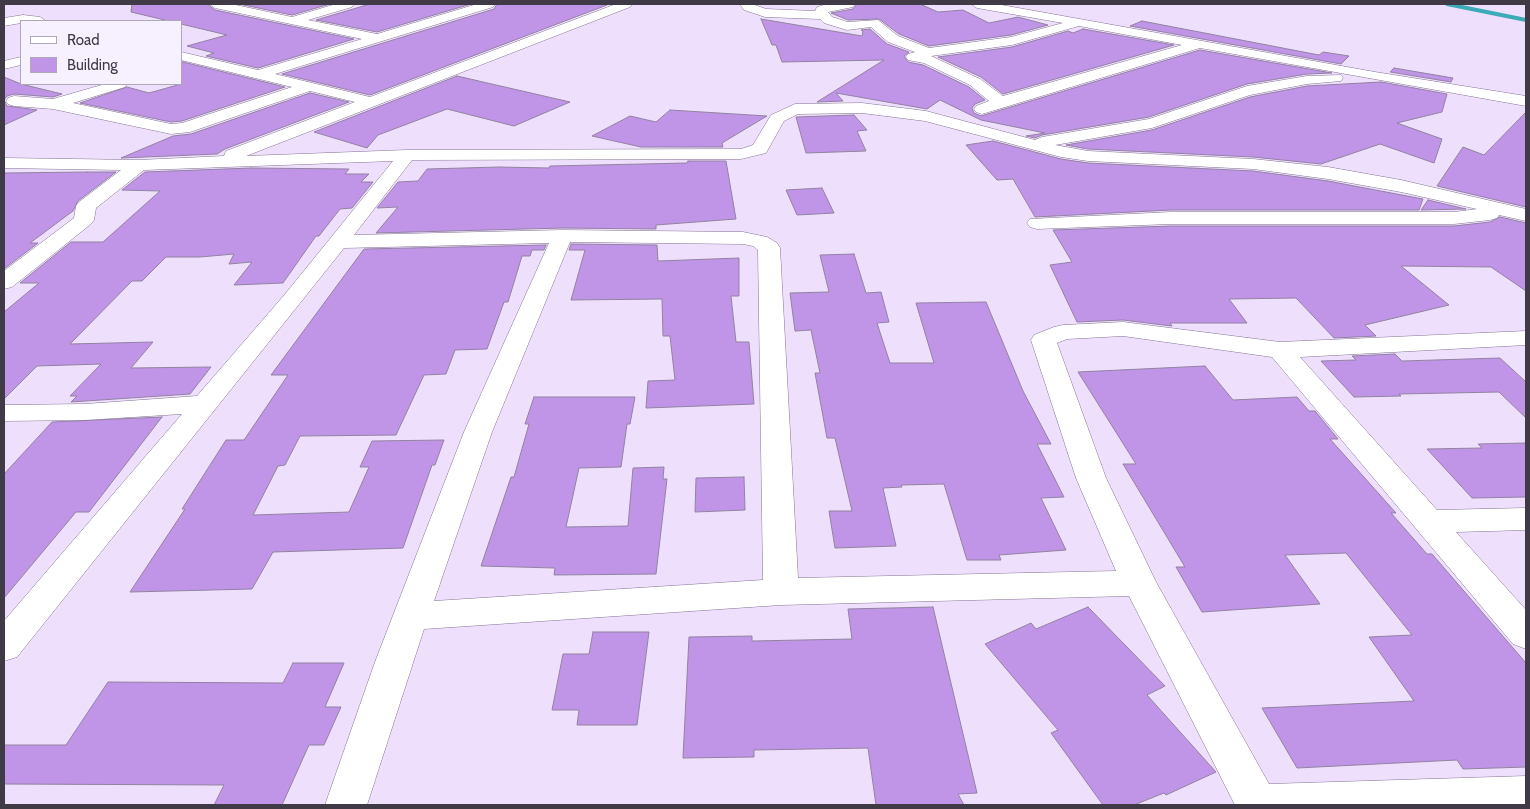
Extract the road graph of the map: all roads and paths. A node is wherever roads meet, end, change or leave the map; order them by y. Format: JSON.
{"nodes":[{"id":1,"x":216,"y":4,"type":"edge"},
{"id":2,"x":348,"y":4,"type":"edge"},
{"id":3,"x":489,"y":4,"type":"edge"},
{"id":4,"x":626,"y":4,"type":"edge"},
{"id":5,"x":746,"y":4,"type":"edge"},
{"id":6,"x":849,"y":4,"type":"edge"},
{"id":7,"x":977,"y":4,"type":"edge"},
{"id":8,"x":823,"y":15,"type":"junction"},
{"id":9,"x":32,"y":20,"type":"edge"},
{"id":10,"x":293,"y":20,"type":"junction"},
{"id":11,"x":4,"y":22,"type":"edge"},
{"id":12,"x":1080,"y":23,"type":"junction"},
{"id":13,"x":378,"y":38,"type":"junction"},
{"id":14,"x":1203,"y":43,"type":"junction"},
{"id":15,"x":928,"y":52,"type":"junction"},
{"id":16,"x":182,"y":56,"type":"edge"},
{"id":17,"x":198,"y":60,"type":"junction"},
{"id":18,"x":20,"y":61,"type":"edge"},
{"id":19,"x":4,"y":65,"type":"edge"},
{"id":20,"x":182,"y":65,"type":"edge"},
{"id":21,"x":261,"y":74,"type":"junction"},
{"id":22,"x":1375,"y":76,"type":"junction"},
{"id":23,"x":117,"y":85,"type":"edge"},
{"id":24,"x":308,"y":88,"type":"junction"},
{"id":25,"x":14,"y":100,"type":"dead end"},
{"id":26,"x":368,"y":101,"type":"junction"},
{"id":27,"x":1526,"y":101,"type":"edge"},
{"id":28,"x":1000,"y":102,"type":"junction"},
{"id":29,"x":53,"y":104,"type":"junction"},
{"id":30,"x":951,"y":122,"type":"junction"},
{"id":31,"x":1028,"y":145,"type":"junction"},
{"id":32,"x":407,"y":155,"type":"junction"},
{"id":33,"x":213,"y":162,"type":"junction"},
{"id":34,"x":4,"y":163,"type":"edge"},
{"id":35,"x":139,"y":165,"type":"junction"},
{"id":36,"x":1518,"y":213,"type":"edge"},
{"id":37,"x":1037,"y":223,"type":"dead end"},
{"id":38,"x":562,"y":236,"type":"junction"},
{"id":39,"x":338,"y":242,"type":"junction"},
{"id":40,"x":4,"y":282,"type":"edge"},
{"id":41,"x":1526,"y":338,"type":"edge"},
{"id":42,"x":1280,"y":350,"type":"junction"},
{"id":43,"x":206,"y":404,"type":"junction"},
{"id":44,"x":4,"y":414,"type":"edge"},
{"id":45,"x":1526,"y":519,"type":"edge"},
{"id":46,"x":1430,"y":520,"type":"junction"},
{"id":47,"x":1139,"y":583,"type":"junction"},
{"id":48,"x":781,"y":592,"type":"junction"},
{"id":49,"x":411,"y":616,"type":"junction"},
{"id":50,"x":9,"y":634,"type":"edge"},
{"id":51,"x":1526,"y":634,"type":"edge"},
{"id":52,"x":1526,"y":796,"type":"edge"},
{"id":53,"x":346,"y":805,"type":"edge"}],
"edges":[{"from":1,"to":10,"type":"street"},
{"from":2,"to":10,"type":"street"},
{"from":3,"to":13,"type":"street"},
{"from":4,"to":26,"type":"street"},
{"from":5,"to":8,"type":"street"},
{"from":6,"to":8,"type":"street"},
{"from":7,"to":12,"type":"street"},
{"from":8,"to":15,"type":"street"},
{"from":9,"to":11,"type":"street"},
{"from":10,"to":13,"type":"street"},
{"from":12,"to":14,"type":"street"},
{"from":12,"to":15,"type":"street"},
{"from":13,"to":21,"type":"street"},
{"from":14,"to":22,"type":"street"},
{"from":14,"to":28,"type":"street"},
{"from":15,"to":28,"type":"street"},
{"from":16,"to":17,"type":"street"},
{"from":17,"to":20,"type":"street"},
{"from":17,"to":21,"type":"street"},
{"from":18,"to":19,"type":"street"},
{"from":21,"to":24,"type":"street"},
{"from":22,"to":27,"type":"street"},
{"from":22,"to":31,"type":"street"},
{"from":23,"to":29,"type":"street"},
{"from":24,"to":26,"type":"street"},
{"from":24,"to":29,"type":"street"},
{"from":25,"to":29,"type":"street"},
{"from":26,"to":33,"type":"street"},
{"from":28,"to":30,"type":"street"},
{"from":30,"to":31,"type":"street"},
{"from":30,"to":32,"type":"street"},
{"from":31,"to":36,"type":"street"},
{"from":32,"to":33,"type":"street"},
{"from":32,"to":39,"type":"street"},
{"from":33,"to":35,"type":"street"},
{"from":34,"to":35,"type":"street"},
{"from":35,"to":40,"type":"street"},
{"from":36,"to":37,"type":"street"},
{"from":38,"to":39,"type":"street"},
{"from":38,"to":48,"type":"street"},
{"from":38,"to":49,"type":"street"},
{"from":39,"to":43,"type":"street"},
{"from":41,"to":42,"type":"street"},
{"from":42,"to":46,"type":"street"},
{"from":42,"to":47,"type":"street"},
{"from":43,"to":44,"type":"street"},
{"from":43,"to":50,"type":"street"},
{"from":45,"to":46,"type":"street"},
{"from":46,"to":51,"type":"street"},
{"from":47,"to":48,"type":"street"},
{"from":47,"to":52,"type":"street"},
{"from":48,"to":49,"type":"street"},
{"from":49,"to":53,"type":"street"}]}
